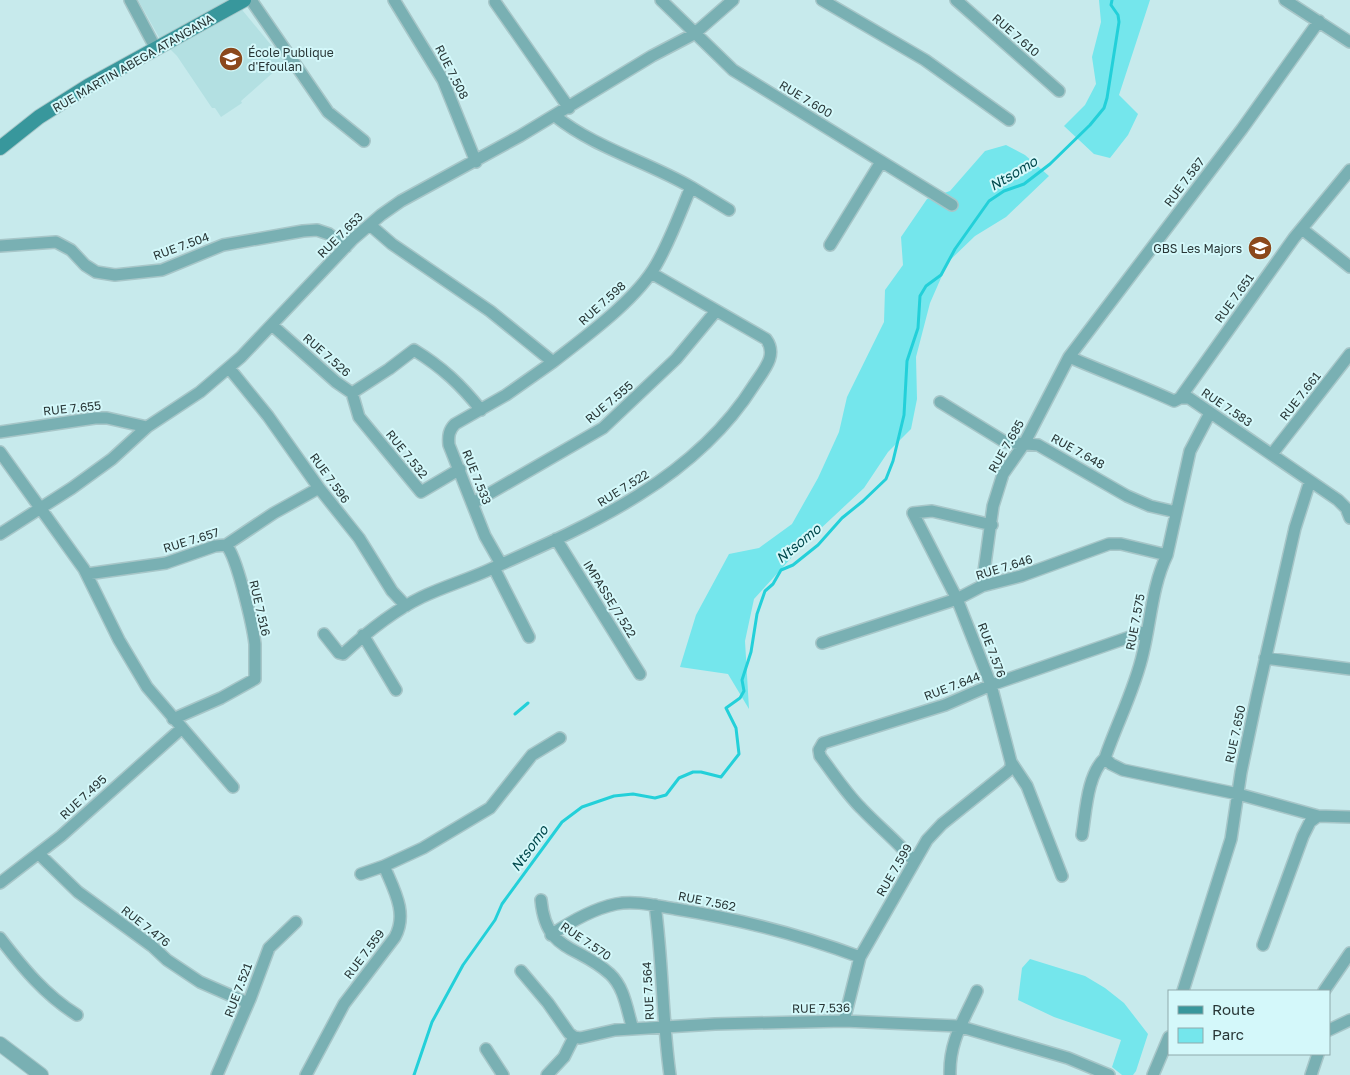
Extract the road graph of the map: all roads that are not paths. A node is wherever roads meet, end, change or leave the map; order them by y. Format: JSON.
{"nodes":[{"id":1,"x":130,"y":0,"type":"edge"},
{"id":2,"x":244,"y":0,"type":"edge"},
{"id":3,"x":251,"y":0,"type":"edge"},
{"id":4,"x":394,"y":0,"type":"edge"},
{"id":5,"x":661,"y":0,"type":"edge"},
{"id":6,"x":733,"y":0,"type":"edge"},
{"id":7,"x":822,"y":0,"type":"edge"},
{"id":8,"x":956,"y":0,"type":"edge"},
{"id":9,"x":1285,"y":0,"type":"edge"},
{"id":10,"x":494,"y":2,"type":"dead end"},
{"id":11,"x":1319,"y":21,"type":"junction"},
{"id":12,"x":694,"y":34,"type":"junction"},
{"id":13,"x":1350,"y":42,"type":"edge"},
{"id":14,"x":156,"y":49,"type":"junction"},
{"id":15,"x":1059,"y":91,"type":"dead end"},
{"id":16,"x":569,"y":108,"type":"junction"},
{"id":17,"x":555,"y":116,"type":"junction"},
{"id":18,"x":1009,"y":120,"type":"dead end"},
{"id":19,"x":364,"y":140,"type":"dead end"},
{"id":20,"x":0,"y":148,"type":"edge"},
{"id":21,"x":476,"y":162,"type":"junction"},
{"id":22,"x":882,"y":162,"type":"junction"},
{"id":23,"x":1350,"y":170,"type":"edge"},
{"id":24,"x":691,"y":187,"type":"junction"},
{"id":25,"x":952,"y":205,"type":"dead end"},
{"id":26,"x":729,"y":210,"type":"dead end"},
{"id":27,"x":370,"y":224,"type":"junction"},
{"id":28,"x":1302,"y":229,"type":"junction"},
{"id":29,"x":830,"y":245,"type":"dead end"},
{"id":30,"x":0,"y":246,"type":"edge"},
{"id":31,"x":346,"y":248,"type":"junction"},
{"id":32,"x":1350,"y":267,"type":"edge"},
{"id":33,"x":651,"y":273,"type":"junction"},
{"id":34,"x":716,"y":311,"type":"junction"},
{"id":35,"x":272,"y":325,"type":"junction"},
{"id":36,"x":1350,"y":354,"type":"edge"},
{"id":37,"x":1069,"y":357,"type":"junction"},
{"id":38,"x":553,"y":362,"type":"junction"},
{"id":39,"x":229,"y":368,"type":"junction"},
{"id":40,"x":352,"y":393,"type":"junction"},
{"id":41,"x":1180,"y":398,"type":"junction"},
{"id":42,"x":940,"y":402,"type":"dead end"},
{"id":43,"x":481,"y":410,"type":"junction"},
{"id":44,"x":1210,"y":413,"type":"junction"},
{"id":45,"x":147,"y":427,"type":"junction"},
{"id":46,"x":0,"y":432,"type":"edge"},
{"id":47,"x":1024,"y":444,"type":"junction"},
{"id":48,"x":0,"y":452,"type":"edge"},
{"id":49,"x":1272,"y":454,"type":"junction"},
{"id":50,"x":460,"y":469,"type":"junction"},
{"id":51,"x":1310,"y":481,"type":"junction"},
{"id":52,"x":319,"y":488,"type":"junction"},
{"id":53,"x":472,"y":503,"type":"junction"},
{"id":54,"x":41,"y":509,"type":"junction"},
{"id":55,"x":1349,"y":510,"type":"edge"},
{"id":56,"x":1176,"y":512,"type":"junction"},
{"id":57,"x":992,"y":525,"type":"junction"},
{"id":58,"x":0,"y":534,"type":"edge"},
{"id":59,"x":556,"y":539,"type":"junction"},
{"id":60,"x":226,"y":545,"type":"junction"},
{"id":61,"x":1167,"y":555,"type":"junction"},
{"id":62,"x":497,"y":566,"type":"junction"},
{"id":63,"x":87,"y":574,"type":"junction"},
{"id":64,"x":982,"y":586,"type":"junction"},
{"id":65,"x":957,"y":599,"type":"junction"},
{"id":66,"x":406,"y":606,"type":"junction"},
{"id":67,"x":1147,"y":630,"type":"junction"},
{"id":68,"x":324,"y":634,"type":"dead end"},
{"id":69,"x":363,"y":635,"type":"junction"},
{"id":70,"x":529,"y":637,"type":"dead end"},
{"id":71,"x":822,"y":643,"type":"dead end"},
{"id":72,"x":1265,"y":658,"type":"junction"},
{"id":73,"x":1350,"y":670,"type":"edge"},
{"id":74,"x":640,"y":674,"type":"dead end"},
{"id":75,"x":991,"y":685,"type":"junction"},
{"id":76,"x":396,"y":690,"type":"dead end"},
{"id":77,"x":173,"y":719,"type":"junction"},
{"id":78,"x":182,"y":728,"type":"junction"},
{"id":79,"x":560,"y":738,"type":"dead end"},
{"id":80,"x":1105,"y":758,"type":"junction"},
{"id":81,"x":1011,"y":762,"type":"junction"},
{"id":82,"x":233,"y":787,"type":"dead end"},
{"id":83,"x":1238,"y":794,"type":"junction"},
{"id":84,"x":1318,"y":816,"type":"junction"},
{"id":85,"x":1350,"y":816,"type":"edge"},
{"id":86,"x":1082,"y":835,"type":"dead end"},
{"id":87,"x":38,"y":854,"type":"junction"},
{"id":88,"x":914,"y":861,"type":"junction"},
{"id":89,"x":384,"y":866,"type":"junction"},
{"id":90,"x":361,"y":874,"type":"dead end"},
{"id":91,"x":1062,"y":876,"type":"dead end"},
{"id":92,"x":0,"y":883,"type":"edge"},
{"id":93,"x":541,"y":900,"type":"dead end"},
{"id":94,"x":655,"y":905,"type":"junction"},
{"id":95,"x":296,"y":922,"type":"dead end"},
{"id":96,"x":551,"y":935,"type":"junction"},
{"id":97,"x":0,"y":938,"type":"edge"},
{"id":98,"x":1263,"y":945,"type":"dead end"},
{"id":99,"x":1350,"y":953,"type":"edge"},
{"id":100,"x":860,"y":956,"type":"junction"},
{"id":101,"x":521,"y":971,"type":"dead end"},
{"id":102,"x":1183,"y":990,"type":"edge"},
{"id":103,"x":1325,"y":990,"type":"edge"},
{"id":104,"x":977,"y":991,"type":"dead end"},
{"id":105,"x":248,"y":1003,"type":"junction"},
{"id":106,"x":77,"y":1015,"type":"dead end"},
{"id":107,"x":1350,"y":1020,"type":"edge"},
{"id":108,"x":844,"y":1021,"type":"junction"},
{"id":109,"x":958,"y":1026,"type":"junction"},
{"id":110,"x":633,"y":1029,"type":"junction"},
{"id":111,"x":664,"y":1029,"type":"junction"},
{"id":112,"x":1330,"y":1030,"type":"edge"},
{"id":113,"x":574,"y":1037,"type":"junction"},
{"id":114,"x":1168,"y":1039,"type":"edge"},
{"id":115,"x":0,"y":1044,"type":"edge"},
{"id":116,"x":486,"y":1050,"type":"dead end"},
{"id":117,"x":1318,"y":1055,"type":"edge"},
{"id":118,"x":41,"y":1075,"type":"edge"},
{"id":119,"x":217,"y":1075,"type":"edge"},
{"id":120,"x":306,"y":1075,"type":"edge"},
{"id":121,"x":503,"y":1075,"type":"edge"},
{"id":122,"x":547,"y":1075,"type":"edge"},
{"id":123,"x":670,"y":1075,"type":"edge"},
{"id":124,"x":950,"y":1075,"type":"edge"},
{"id":125,"x":1109,"y":1075,"type":"edge"},
{"id":126,"x":1153,"y":1075,"type":"edge"},
{"id":127,"x":1311,"y":1075,"type":"edge"}],
"edges":[{"from":1,"to":14,"type":"street"},
{"from":2,"to":14,"type":"main road","name":"RUE MARTIN ABEGA ATANGANA"},
{"from":3,"to":19,"type":"street"},
{"from":4,"to":21,"type":"street","name":"RUE 7.508"},
{"from":5,"to":12,"type":"street","name":"RUE 7.600"},
{"from":6,"to":12,"type":"street","name":"RUE 7.653"},
{"from":7,"to":18,"type":"street"},
{"from":8,"to":15,"type":"street","name":"RUE 7.610"},
{"from":9,"to":11,"type":"street"},
{"from":10,"to":16,"type":"street"},
{"from":11,"to":13,"type":"street"},
{"from":11,"to":37,"type":"street","name":"RUE 7.587"},
{"from":12,"to":16,"type":"street","name":"RUE 7.653"},
{"from":12,"to":22,"type":"street","name":"RUE 7.600"},
{"from":14,"to":20,"type":"main road","name":"RUE MARTIN ABEGA ATANGANA"},
{"from":16,"to":17,"type":"street","name":"RUE 7.653"},
{"from":17,"to":21,"type":"street","name":"RUE 7.653"},
{"from":17,"to":24,"type":"street"},
{"from":21,"to":27,"type":"street","name":"RUE 7.653"},
{"from":22,"to":25,"type":"street","name":"RUE 7.600"},
{"from":22,"to":29,"type":"street"},
{"from":23,"to":28,"type":"street","name":"RUE 7.651"},
{"from":24,"to":26,"type":"street"},
{"from":24,"to":33,"type":"street","name":"RUE 7.598"},
{"from":27,"to":31,"type":"street","name":"RUE 7.653"},
{"from":27,"to":38,"type":"street"},
{"from":28,"to":32,"type":"street"},
{"from":28,"to":41,"type":"street","name":"RUE 7.651"},
{"from":30,"to":31,"type":"street","name":"RUE 7.504"},
{"from":31,"to":35,"type":"street","name":"RUE 7.653"},
{"from":33,"to":34,"type":"street","name":"RUE 7.522"},
{"from":33,"to":38,"type":"street","name":"RUE 7.598"},
{"from":34,"to":53,"type":"street","name":"RUE 7.555"},
{"from":34,"to":59,"type":"street","name":"RUE 7.522"},
{"from":35,"to":39,"type":"street","name":"RUE 7.653"},
{"from":35,"to":40,"type":"street","name":"RUE 7.526"},
{"from":36,"to":49,"type":"street","name":"RUE 7.661"},
{"from":37,"to":41,"type":"street","name":"RUE 7.583"},
{"from":37,"to":47,"type":"street","name":"RUE 7.685"},
{"from":38,"to":43,"type":"street","name":"RUE 7.533"},
{"from":39,"to":45,"type":"street","name":"RUE 7.653"},
{"from":39,"to":52,"type":"street","name":"RUE 7.596"},
{"from":40,"to":43,"type":"street","name":"RUE 7.526"},
{"from":40,"to":50,"type":"street","name":"RUE 7.532"},
{"from":41,"to":44,"type":"street","name":"RUE 7.583"},
{"from":42,"to":47,"type":"street","name":"RUE 7.648"},
{"from":43,"to":50,"type":"street","name":"RUE 7.533"},
{"from":44,"to":49,"type":"street","name":"RUE 7.583"},
{"from":44,"to":56,"type":"street","name":"RUE 7.575"},
{"from":45,"to":46,"type":"street","name":"RUE 7.655"},
{"from":45,"to":54,"type":"street","name":"RUE 7.653"},
{"from":47,"to":56,"type":"street","name":"RUE 7.648"},
{"from":47,"to":57,"type":"street","name":"RUE 7.685"},
{"from":48,"to":54,"type":"street"},
{"from":49,"to":51,"type":"street","name":"RUE 7.583"},
{"from":50,"to":53,"type":"street","name":"RUE 7.533"},
{"from":51,"to":55,"type":"street","name":"RUE 7.583"},
{"from":51,"to":72,"type":"street","name":"RUE 7.650"},
{"from":52,"to":60,"type":"street","name":"RUE 7.657"},
{"from":52,"to":66,"type":"street","name":"RUE 7.596"},
{"from":53,"to":62,"type":"street","name":"RUE 7.533"},
{"from":54,"to":58,"type":"street","name":"RUE 7.653"},
{"from":54,"to":63,"type":"street"},
{"from":56,"to":61,"type":"street","name":"RUE 7.575"},
{"from":57,"to":64,"type":"street","name":"RUE 7.685"},
{"from":57,"to":65,"type":"street","name":"RUE 7.576"},
{"from":59,"to":62,"type":"street","name":"RUE 7.522"},
{"from":59,"to":74,"type":"street","name":"IMPASSE/7.522"},
{"from":60,"to":63,"type":"street","name":"RUE 7.657"},
{"from":60,"to":77,"type":"street","name":"RUE 7.516"},
{"from":61,"to":64,"type":"street","name":"RUE 7.646"},
{"from":61,"to":67,"type":"street","name":"RUE 7.575"},
{"from":62,"to":66,"type":"street","name":"RUE 7.522"},
{"from":62,"to":70,"type":"street","name":"RUE 7.533"},
{"from":63,"to":77,"type":"street"},
{"from":64,"to":65,"type":"street","name":"RUE 7.646"},
{"from":65,"to":71,"type":"street","name":"RUE 7.646"},
{"from":65,"to":75,"type":"street","name":"RUE 7.576"},
{"from":66,"to":69,"type":"street","name":"RUE 7.522"},
{"from":67,"to":75,"type":"street","name":"RUE 7.644"},
{"from":67,"to":80,"type":"street","name":"RUE 7.575"},
{"from":68,"to":69,"type":"street","name":"RUE 7.522"},
{"from":69,"to":76,"type":"street"},
{"from":72,"to":73,"type":"street"},
{"from":72,"to":83,"type":"street","name":"RUE 7.650"},
{"from":75,"to":81,"type":"street","name":"RUE 7.576"},
{"from":75,"to":88,"type":"street","name":"RUE 7.644"},
{"from":77,"to":78,"type":"street"},
{"from":78,"to":82,"type":"street"},
{"from":78,"to":87,"type":"street","name":"RUE 7.495"},
{"from":79,"to":89,"type":"street"},
{"from":80,"to":83,"type":"street"},
{"from":80,"to":86,"type":"street","name":"RUE 7.575"},
{"from":81,"to":88,"type":"street","name":"RUE 7.599"},
{"from":81,"to":91,"type":"street","name":"RUE 7.576"},
{"from":83,"to":84,"type":"street"},
{"from":83,"to":102,"type":"street","name":"RUE 7.650"},
{"from":84,"to":85,"type":"street"},
{"from":84,"to":98,"type":"street"},
{"from":87,"to":92,"type":"street","name":"RUE 7.495"},
{"from":87,"to":105,"type":"street","name":"RUE 7.476"},
{"from":88,"to":100,"type":"street","name":"RUE 7.599"},
{"from":89,"to":90,"type":"street"},
{"from":89,"to":120,"type":"street","name":"RUE 7.559"},
{"from":93,"to":96,"type":"street","name":"RUE 7.570"},
{"from":94,"to":96,"type":"street","name":"RUE 7.562"},
{"from":94,"to":100,"type":"street","name":"RUE 7.562"},
{"from":94,"to":111,"type":"street","name":"RUE 7.564"},
{"from":95,"to":105,"type":"street","name":"RUE 7.521"},
{"from":96,"to":110,"type":"street","name":"RUE 7.570"},
{"from":97,"to":106,"type":"street"},
{"from":99,"to":103,"type":"street"},
{"from":100,"to":108,"type":"street","name":"RUE 7.599"},
{"from":101,"to":113,"type":"street"},
{"from":104,"to":109,"type":"street"},
{"from":105,"to":119,"type":"street","name":"RUE 7.521"},
{"from":107,"to":112,"type":"street"},
{"from":108,"to":109,"type":"street","name":"RUE 7.536"},
{"from":108,"to":111,"type":"street","name":"RUE 7.536"},
{"from":109,"to":124,"type":"street"},
{"from":109,"to":125,"type":"street","name":"RUE 7.536"},
{"from":110,"to":111,"type":"street","name":"RUE 7.536"},
{"from":110,"to":113,"type":"street","name":"RUE 7.536"},
{"from":111,"to":123,"type":"street","name":"RUE 7.564"},
{"from":113,"to":122,"type":"street"},
{"from":114,"to":126,"type":"street"},
{"from":115,"to":118,"type":"street"},
{"from":116,"to":121,"type":"street"},
{"from":117,"to":127,"type":"street"}]}
